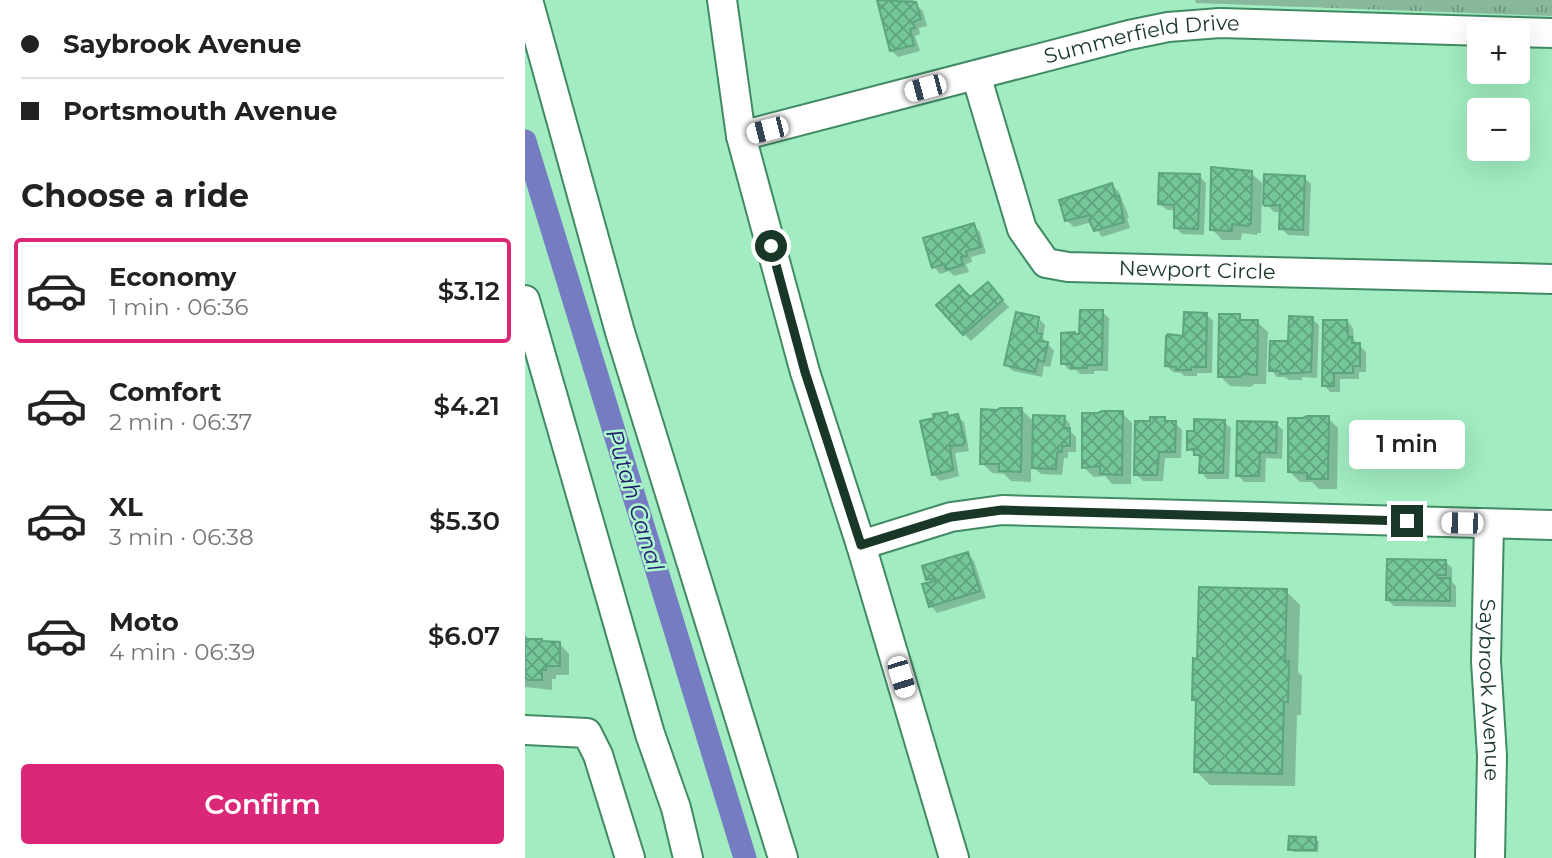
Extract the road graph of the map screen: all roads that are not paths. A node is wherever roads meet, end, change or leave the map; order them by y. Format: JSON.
{"nodes":[{"id":1,"x":528,"y":0,"type":"edge"},
{"id":2,"x":722,"y":0,"type":"edge"},
{"id":3,"x":1552,"y":33,"type":"edge"},
{"id":4,"x":976,"y":75,"type":"junction"},
{"id":5,"x":741,"y":136,"type":"junction"},
{"id":6,"x":1552,"y":279,"type":"edge"},
{"id":7,"x":525,"y":300,"type":"edge"},
{"id":8,"x":1489,"y":523,"type":"junction"},
{"id":9,"x":1552,"y":525,"type":"edge"},
{"id":10,"x":861,"y":545,"type":"junction"},
{"id":11,"x":525,"y":730,"type":"edge"},
{"id":12,"x":630,"y":858,"type":"edge"},
{"id":13,"x":688,"y":858,"type":"edge"},
{"id":14,"x":783,"y":858,"type":"edge"},
{"id":15,"x":954,"y":858,"type":"edge"},
{"id":16,"x":1490,"y":858,"type":"edge"}],
"edges":[{"from":1,"to":14,"type":"street"},
{"from":2,"to":5,"type":"street"},
{"from":3,"to":4,"type":"street","name":"Summerfield Drive"},
{"from":4,"to":5,"type":"street","name":"Summerfield Drive"},
{"from":4,"to":6,"type":"street","name":"Newport Circle"},
{"from":5,"to":10,"type":"street"},
{"from":7,"to":13,"type":"street"},
{"from":8,"to":9,"type":"street"},
{"from":8,"to":10,"type":"street"},
{"from":8,"to":16,"type":"street","name":"Saybrook Avenue"},
{"from":10,"to":15,"type":"street"},
{"from":11,"to":12,"type":"street"}]}
